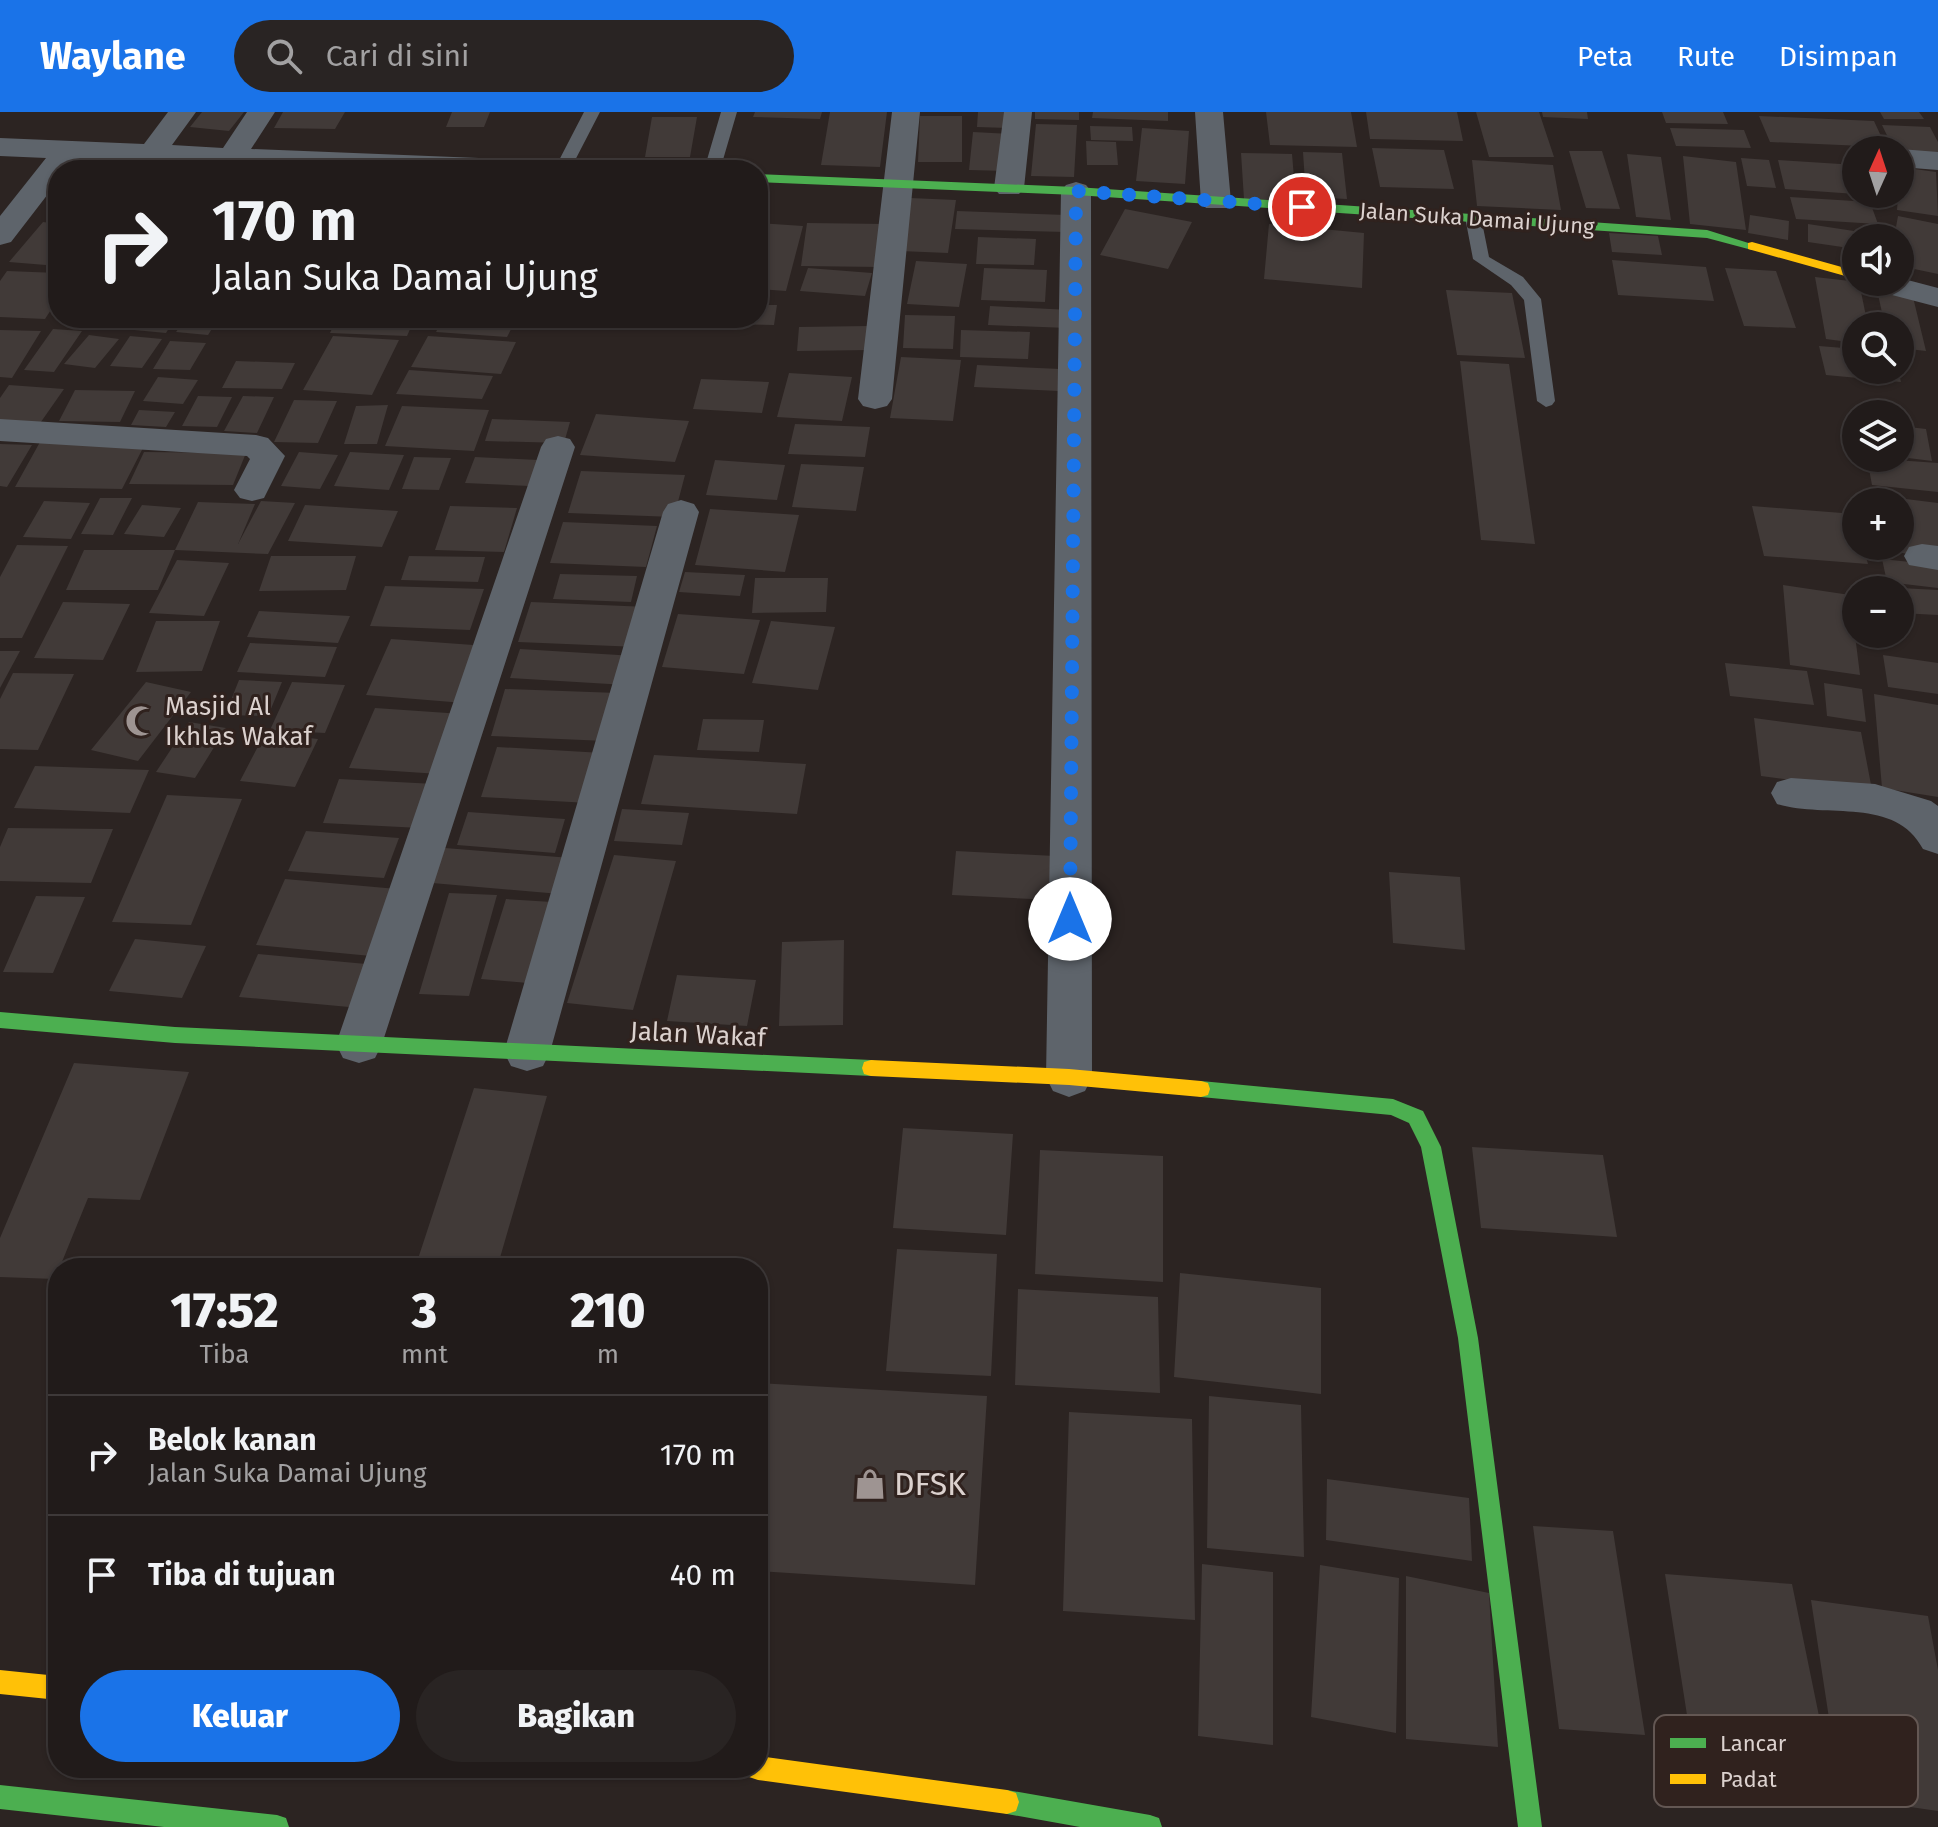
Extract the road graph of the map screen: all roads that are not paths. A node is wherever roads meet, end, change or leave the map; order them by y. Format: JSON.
{"nodes":[{"id":1,"x":182,"y":112,"type":"edge"},
{"id":2,"x":261,"y":112,"type":"edge"},
{"id":3,"x":592,"y":112,"type":"edge"},
{"id":4,"x":729,"y":112,"type":"edge"},
{"id":5,"x":906,"y":112,"type":"edge"},
{"id":6,"x":1018,"y":112,"type":"edge"},
{"id":7,"x":1209,"y":112,"type":"edge"},
{"id":8,"x":0,"y":147,"type":"edge"},
{"id":9,"x":67,"y":150,"type":"junction"},
{"id":10,"x":151,"y":154,"type":"junction"},
{"id":11,"x":1914,"y":159,"type":"edge"},
{"id":12,"x":59,"y":160,"type":"edge"},
{"id":13,"x":204,"y":160,"type":"edge"},
{"id":14,"x":224,"y":160,"type":"edge"},
{"id":15,"x":565,"y":160,"type":"edge"},
{"id":16,"x":715,"y":160,"type":"edge"},
{"id":17,"x":1938,"y":161,"type":"edge"},
{"id":18,"x":48,"y":174,"type":"edge"},
{"id":19,"x":768,"y":178,"type":"edge"},
{"id":20,"x":901,"y":183,"type":"junction"},
{"id":21,"x":1009,"y":188,"type":"junction"},
{"id":22,"x":1076,"y":191,"type":"junction"},
{"id":23,"x":1216,"y":202,"type":"junction"},
{"id":24,"x":1473,"y":217,"type":"junction"},
{"id":25,"x":0,"y":236,"type":"edge"},
{"id":26,"x":1842,"y":271,"type":"edge"},
{"id":27,"x":1914,"y":291,"type":"edge"},
{"id":28,"x":1938,"y":298,"type":"edge"},
{"id":29,"x":875,"y":399,"type":"dead end"},
{"id":30,"x":1546,"y":401,"type":"dead end"},
{"id":31,"x":0,"y":430,"type":"edge"},
{"id":32,"x":558,"y":447,"type":"dead end"},
{"id":33,"x":252,"y":490,"type":"dead end"},
{"id":34,"x":681,"y":512,"type":"dead end"},
{"id":35,"x":1791,"y":793,"type":"dead end"},
{"id":36,"x":1938,"y":838,"type":"edge"},
{"id":37,"x":0,"y":1020,"type":"edge"},
{"id":38,"x":359,"y":1044,"type":"junction"},
{"id":39,"x":527,"y":1052,"type":"junction"},
{"id":40,"x":1069,"y":1077,"type":"junction"},
{"id":41,"x":0,"y":1682,"type":"edge"},
{"id":42,"x":48,"y":1687,"type":"edge"},
{"id":43,"x":768,"y":1769,"type":"edge"},
{"id":44,"x":0,"y":1797,"type":"edge"},
{"id":45,"x":277,"y":1827,"type":"edge"},
{"id":46,"x":1150,"y":1827,"type":"edge"},
{"id":47,"x":1530,"y":1827,"type":"edge"}],
"edges":[{"from":1,"to":10,"type":"street"},
{"from":2,"to":14,"type":"street"},
{"from":3,"to":15,"type":"lane"},
{"from":4,"to":16,"type":"lane"},
{"from":5,"to":20,"type":"street"},
{"from":6,"to":21,"type":"street"},
{"from":7,"to":23,"type":"street"},
{"from":8,"to":9,"type":"street"},
{"from":9,"to":10,"type":"street"},
{"from":9,"to":12,"type":"street"},
{"from":10,"to":13,"type":"street"},
{"from":11,"to":17,"type":"street"},
{"from":18,"to":25,"type":"street"},
{"from":19,"to":20,"type":"street","name":"Jalan Suka Damai Ujung"},
{"from":20,"to":21,"type":"street","name":"Jalan Suka Damai Ujung"},
{"from":20,"to":29,"type":"street"},
{"from":21,"to":22,"type":"street","name":"Jalan Suka Damai Ujung"},
{"from":22,"to":23,"type":"street","name":"Jalan Suka Damai Ujung"},
{"from":22,"to":40,"type":"street"},
{"from":23,"to":24,"type":"street","name":"Jalan Suka Damai Ujung"},
{"from":24,"to":26,"type":"street","name":"Jalan Suka Damai Ujung"},
{"from":24,"to":30,"type":"lane"},
{"from":27,"to":28,"type":"street"},
{"from":31,"to":33,"type":"street"},
{"from":32,"to":38,"type":"street"},
{"from":34,"to":39,"type":"street"},
{"from":35,"to":36,"type":"street"},
{"from":37,"to":38,"type":"street","name":"Jalan Wakaf"},
{"from":38,"to":39,"type":"street","name":"Jalan Wakaf"},
{"from":39,"to":40,"type":"street","name":"Jalan Wakaf"},
{"from":40,"to":47,"type":"street","name":"Jalan Wakaf"},
{"from":41,"to":42,"type":"street"},
{"from":43,"to":46,"type":"street"},
{"from":44,"to":45,"type":"street"}]}
